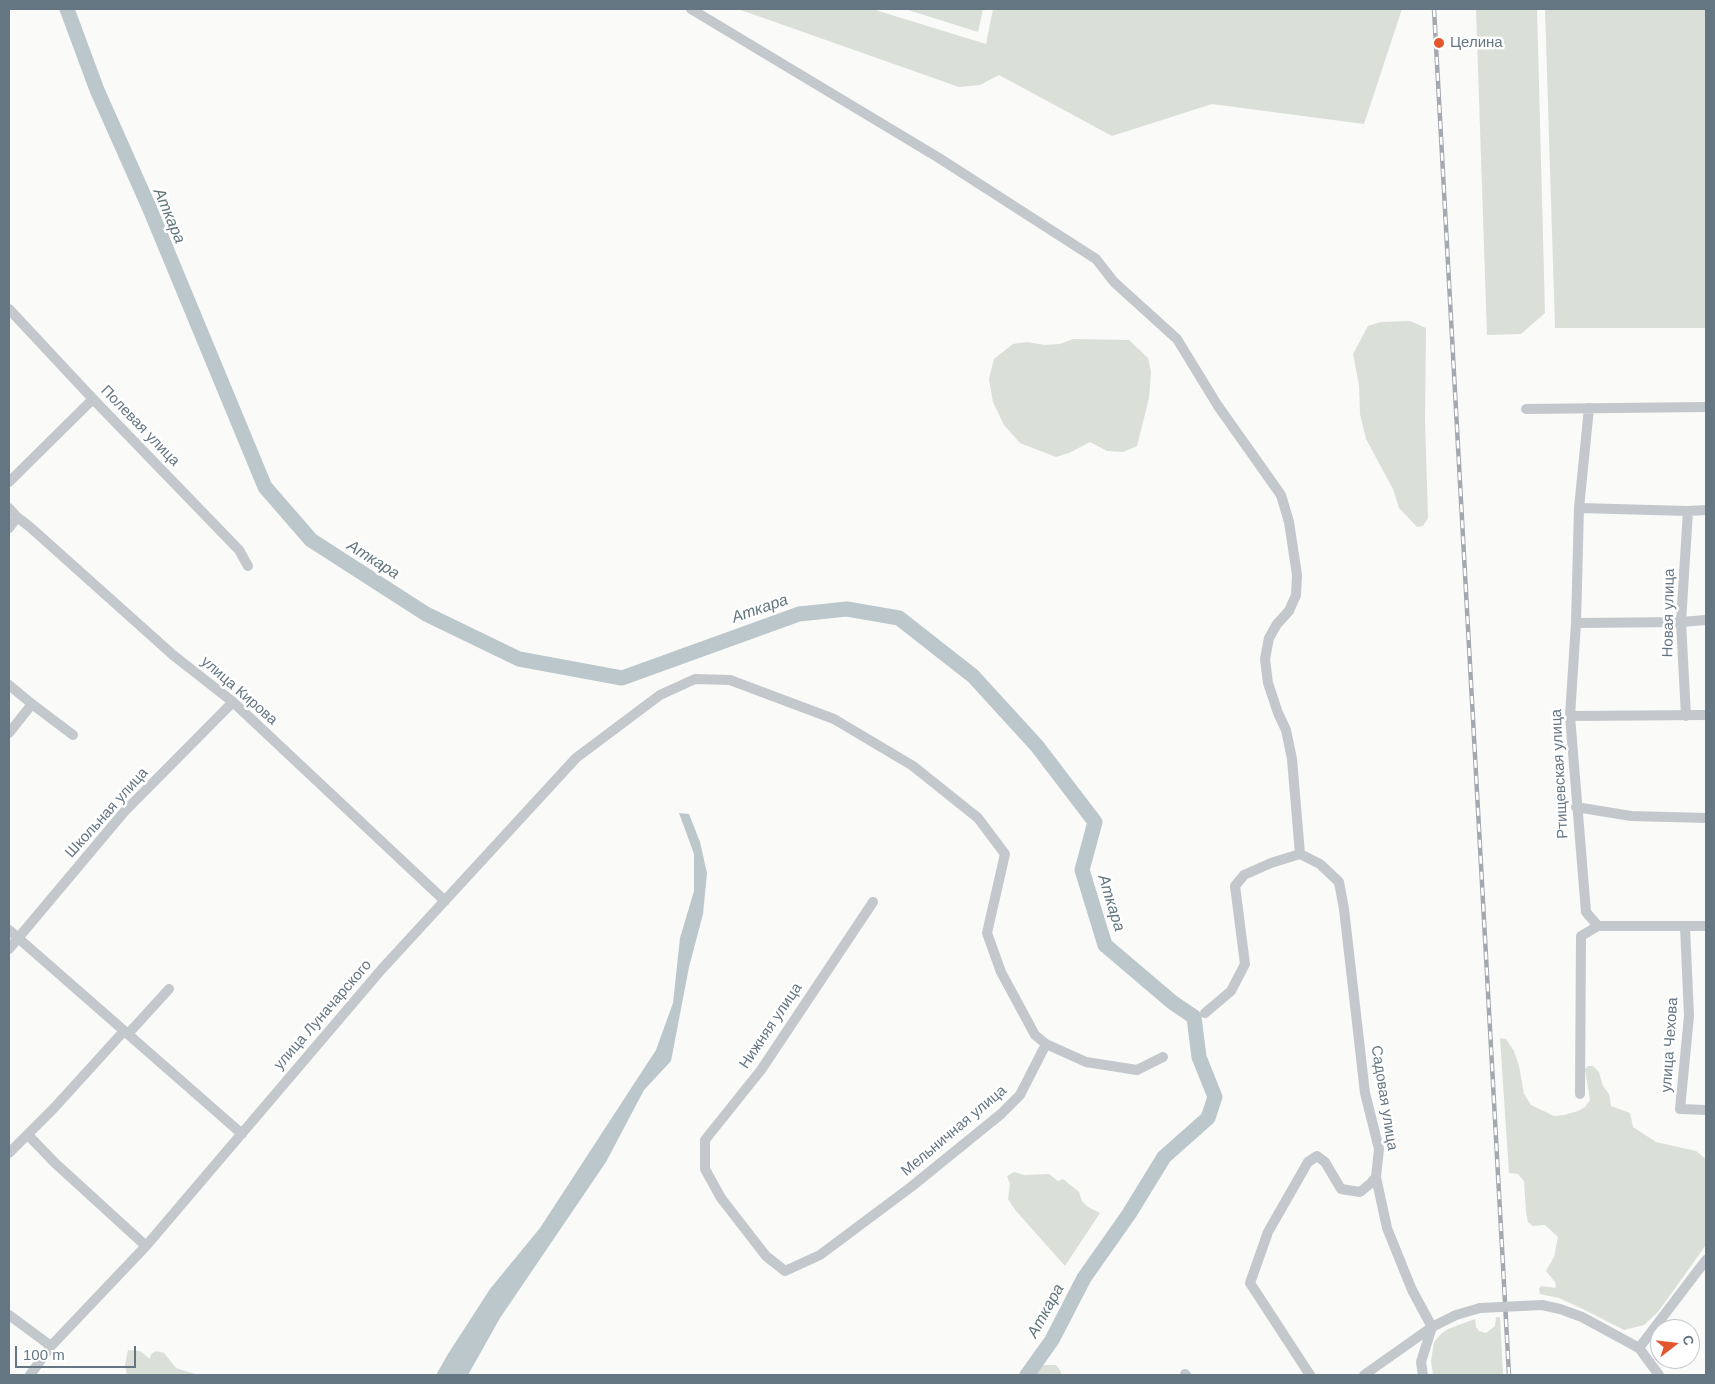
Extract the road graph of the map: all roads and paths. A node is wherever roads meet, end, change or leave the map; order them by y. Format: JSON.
{"nodes":[{"id":1,"x":691,"y":9,"type":"edge"},
{"id":2,"x":10,"y":313,"type":"edge"},
{"id":3,"x":93,"y":399,"type":"junction"},
{"id":4,"x":1706,"y":407,"type":"edge"},
{"id":5,"x":1588,"y":408,"type":"junction"},
{"id":6,"x":1526,"y":409,"type":"dead end"},
{"id":7,"x":9,"y":482,"type":"edge"},
{"id":8,"x":9,"y":508,"type":"edge"},
{"id":9,"x":1579,"y":508,"type":"junction"},
{"id":10,"x":1706,"y":510,"type":"edge"},
{"id":11,"x":1688,"y":511,"type":"junction"},
{"id":12,"x":17,"y":517,"type":"junction"},
{"id":13,"x":9,"y":528,"type":"edge"},
{"id":14,"x":248,"y":566,"type":"dead end"},
{"id":15,"x":1706,"y":620,"type":"edge"},
{"id":16,"x":1681,"y":622,"type":"junction"},
{"id":17,"x":1576,"y":623,"type":"junction"},
{"id":18,"x":9,"y":685,"type":"edge"},
{"id":19,"x":233,"y":702,"type":"junction"},
{"id":20,"x":32,"y":704,"type":"junction"},
{"id":21,"x":1706,"y":715,"type":"edge"},
{"id":22,"x":1570,"y":716,"type":"junction"},
{"id":23,"x":1686,"y":716,"type":"junction"},
{"id":24,"x":9,"y":733,"type":"edge"},
{"id":25,"x":74,"y":735,"type":"dead end"},
{"id":26,"x":1576,"y":807,"type":"junction"},
{"id":27,"x":1706,"y":818,"type":"edge"},
{"id":28,"x":1300,"y":854,"type":"junction"},
{"id":29,"x":445,"y":901,"type":"junction"},
{"id":30,"x":874,"y":902,"type":"dead end"},
{"id":31,"x":1598,"y":926,"type":"junction"},
{"id":32,"x":1706,"y":926,"type":"edge"},
{"id":33,"x":1685,"y":927,"type":"junction"},
{"id":34,"x":9,"y":930,"type":"edge"},
{"id":35,"x":18,"y":938,"type":"junction"},
{"id":36,"x":9,"y":949,"type":"edge"},
{"id":37,"x":169,"y":988,"type":"dead end"},
{"id":38,"x":1205,"y":1013,"type":"dead end"},
{"id":39,"x":126,"y":1033,"type":"junction"},
{"id":40,"x":1046,"y":1044,"type":"junction"},
{"id":41,"x":1163,"y":1057,"type":"dead end"},
{"id":42,"x":1580,"y":1094,"type":"dead end"},
{"id":43,"x":1706,"y":1110,"type":"edge"},
{"id":44,"x":242,"y":1134,"type":"junction"},
{"id":45,"x":28,"y":1135,"type":"junction"},
{"id":46,"x":9,"y":1153,"type":"edge"},
{"id":47,"x":1376,"y":1177,"type":"junction"},
{"id":48,"x":146,"y":1246,"type":"junction"},
{"id":49,"x":1706,"y":1260,"type":"edge"},
{"id":50,"x":785,"y":1271,"type":"joint"},
{"id":51,"x":9,"y":1315,"type":"edge"},
{"id":52,"x":1432,"y":1328,"type":"junction"},
{"id":53,"x":51,"y":1346,"type":"junction"},
{"id":54,"x":1639,"y":1348,"type":"junction"},
{"id":55,"x":30,"y":1375,"type":"edge"},
{"id":56,"x":1310,"y":1375,"type":"edge"},
{"id":57,"x":1364,"y":1375,"type":"edge"},
{"id":58,"x":1423,"y":1375,"type":"edge"},
{"id":59,"x":1659,"y":1375,"type":"edge"}],
"edges":[{"from":1,"to":28,"type":"street"},
{"from":2,"to":3,"type":"street","name":"Полевая улица"},
{"from":3,"to":7,"type":"street"},
{"from":3,"to":14,"type":"street","name":"Полевая улица"},
{"from":4,"to":5,"type":"street"},
{"from":5,"to":6,"type":"street"},
{"from":5,"to":9,"type":"street","name":"Ртищевская улица"},
{"from":8,"to":12,"type":"street","name":"улица Кирова"},
{"from":9,"to":11,"type":"street"},
{"from":9,"to":17,"type":"street","name":"Ртищевская улица"},
{"from":10,"to":11,"type":"street"},
{"from":11,"to":16,"type":"street","name":"Новая улица"},
{"from":12,"to":13,"type":"street"},
{"from":12,"to":19,"type":"street","name":"улица Кирова"},
{"from":15,"to":16,"type":"street"},
{"from":16,"to":17,"type":"street"},
{"from":16,"to":23,"type":"street","name":"Новая улица"},
{"from":17,"to":22,"type":"street","name":"Ртищевская улица"},
{"from":18,"to":20,"type":"street"},
{"from":19,"to":29,"type":"street","name":"улица Кирова"},
{"from":19,"to":35,"type":"street","name":"Школьная улица"},
{"from":20,"to":24,"type":"street"},
{"from":20,"to":25,"type":"street"},
{"from":21,"to":23,"type":"street"},
{"from":22,"to":23,"type":"street"},
{"from":22,"to":26,"type":"street","name":"Ртищевская улица"},
{"from":26,"to":27,"type":"street"},
{"from":26,"to":31,"type":"street","name":"Ртищевская улица"},
{"from":28,"to":38,"type":"street"},
{"from":28,"to":47,"type":"street","name":"Садовая улица"},
{"from":29,"to":40,"type":"street","name":"улица Луначарского"},
{"from":29,"to":44,"type":"street","name":"улица Луначарского"},
{"from":30,"to":50,"type":"street","name":"Нижняя улица"},
{"from":31,"to":33,"type":"street"},
{"from":31,"to":42,"type":"street"},
{"from":32,"to":33,"type":"street"},
{"from":33,"to":43,"type":"street","name":"улица Чехова"},
{"from":34,"to":35,"type":"street"},
{"from":35,"to":36,"type":"street","name":"Школьная улица"},
{"from":35,"to":39,"type":"street"},
{"from":37,"to":39,"type":"street"},
{"from":39,"to":44,"type":"street"},
{"from":39,"to":45,"type":"street"},
{"from":40,"to":41,"type":"street"},
{"from":40,"to":50,"type":"street","name":"Мельничная улица"},
{"from":44,"to":48,"type":"street","name":"улица Луначарского"},
{"from":45,"to":46,"type":"street"},
{"from":45,"to":48,"type":"street"},
{"from":47,"to":52,"type":"street","name":"Садовая улица"},
{"from":47,"to":56,"type":"street"},
{"from":48,"to":53,"type":"street","name":"улица Луначарского"},
{"from":49,"to":54,"type":"street"},
{"from":51,"to":53,"type":"street"},
{"from":52,"to":54,"type":"street","bridge":true},
{"from":52,"to":57,"type":"street"},
{"from":52,"to":58,"type":"street"},
{"from":53,"to":55,"type":"street","name":"улица Луначарского"},
{"from":54,"to":59,"type":"street"}]}
